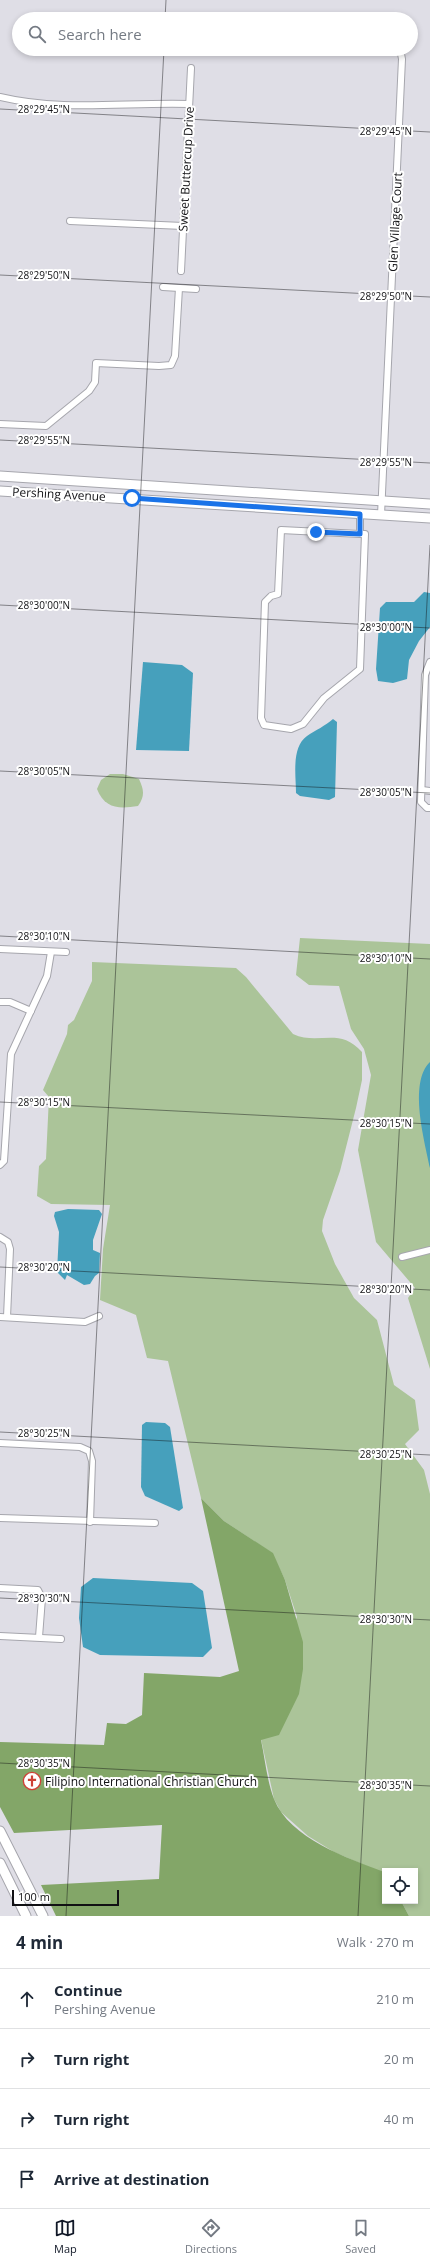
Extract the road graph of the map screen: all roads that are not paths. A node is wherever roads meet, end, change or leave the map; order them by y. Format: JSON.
{"nodes":[{"id":1,"x":401,"y":56,"type":"edge"},
{"id":2,"x":191,"y":68,"type":"dead end"},
{"id":3,"x":0,"y":97,"type":"edge"},
{"id":4,"x":189,"y":104,"type":"junction"},
{"id":5,"x":70,"y":221,"type":"dead end"},
{"id":6,"x":183,"y":226,"type":"junction"},
{"id":7,"x":180,"y":271,"type":"dead end"},
{"id":8,"x":163,"y":287,"type":"dead end"},
{"id":9,"x":179,"y":288,"type":"junction"},
{"id":10,"x":196,"y":289,"type":"dead end"},
{"id":11,"x":0,"y":424,"type":"edge"},
{"id":12,"x":0,"y":476,"type":"edge"},
{"id":13,"x":0,"y":491,"type":"edge"},
{"id":14,"x":381,"y":501,"type":"junction"},
{"id":15,"x":430,"y":504,"type":"edge"},
{"id":16,"x":360,"y":514,"type":"junction"},
{"id":17,"x":381,"y":515,"type":"junction"},
{"id":18,"x":430,"y":518,"type":"edge"},
{"id":19,"x":360,"y":534,"type":"junction"},
{"id":20,"x":430,"y":662,"type":"edge"},
{"id":21,"x":422,"y":790,"type":"junction"},
{"id":22,"x":430,"y":791,"type":"edge"},
{"id":23,"x":430,"y":808,"type":"edge"},
{"id":24,"x":0,"y":949,"type":"edge"},
{"id":25,"x":51,"y":952,"type":"junction"},
{"id":26,"x":66,"y":952,"type":"dead end"},
{"id":27,"x":0,"y":1002,"type":"edge"},
{"id":28,"x":31,"y":1011,"type":"junction"},
{"id":29,"x":0,"y":1165,"type":"edge"},
{"id":30,"x":1,"y":1237,"type":"edge"},
{"id":31,"x":430,"y":1250,"type":"edge"},
{"id":32,"x":402,"y":1257,"type":"dead end"},
{"id":33,"x":98,"y":1316,"type":"dead end"},
{"id":34,"x":0,"y":1317,"type":"edge"},
{"id":35,"x":7,"y":1317,"type":"junction"},
{"id":36,"x":0,"y":1443,"type":"edge"},
{"id":37,"x":0,"y":1518,"type":"edge"},
{"id":38,"x":90,"y":1522,"type":"junction"},
{"id":39,"x":155,"y":1524,"type":"dead end"},
{"id":40,"x":0,"y":1588,"type":"edge"},
{"id":41,"x":0,"y":1636,"type":"edge"},
{"id":42,"x":40,"y":1637,"type":"junction"},
{"id":43,"x":61,"y":1639,"type":"dead end"},
{"id":44,"x":0,"y":1831,"type":"edge"},
{"id":45,"x":0,"y":1863,"type":"edge"},
{"id":46,"x":32,"y":1892,"type":"junction"},
{"id":47,"x":19,"y":1899,"type":"junction"},
{"id":48,"x":26,"y":1916,"type":"edge"},
{"id":49,"x":43,"y":1916,"type":"edge"}],
"edges":[{"from":1,"to":14,"type":"street","name":"Glen Village Court"},
{"from":2,"to":4,"type":"street","name":"Sweet Buttercup Drive"},
{"from":3,"to":4,"type":"street"},
{"from":4,"to":6,"type":"street","name":"Sweet Buttercup Drive"},
{"from":5,"to":6,"type":"street"},
{"from":6,"to":7,"type":"street","name":"Sweet Buttercup Drive"},
{"from":8,"to":9,"type":"street"},
{"from":9,"to":10,"type":"street"},
{"from":9,"to":11,"type":"street"},
{"from":12,"to":14,"type":"street","name":"Pershing Avenue"},
{"from":13,"to":16,"type":"street","name":"Pershing Avenue"},
{"from":14,"to":15,"type":"street","name":"Pershing Avenue"},
{"from":14,"to":17,"type":"street","name":"Glen Village Court"},
{"from":16,"to":17,"type":"street","name":"Pershing Avenue"},
{"from":16,"to":19,"type":"street"},
{"from":17,"to":18,"type":"street","name":"Pershing Avenue"},
{"from":19,"to":19,"type":"street"},
{"from":20,"to":21,"type":"street"},
{"from":21,"to":22,"type":"street"},
{"from":21,"to":23,"type":"street"},
{"from":24,"to":25,"type":"street"},
{"from":25,"to":26,"type":"street"},
{"from":25,"to":28,"type":"street"},
{"from":27,"to":28,"type":"street"},
{"from":28,"to":29,"type":"street"},
{"from":30,"to":35,"type":"street"},
{"from":31,"to":32,"type":"street"},
{"from":33,"to":35,"type":"street"},
{"from":34,"to":35,"type":"street"},
{"from":36,"to":38,"type":"street"},
{"from":37,"to":38,"type":"street"},
{"from":38,"to":39,"type":"street"},
{"from":40,"to":42,"type":"street"},
{"from":41,"to":42,"type":"street"},
{"from":42,"to":43,"type":"street"},
{"from":44,"to":46,"type":"street"},
{"from":45,"to":47,"type":"street"},
{"from":46,"to":47,"type":"street"},
{"from":46,"to":49,"type":"street"},
{"from":47,"to":48,"type":"street"}]}
